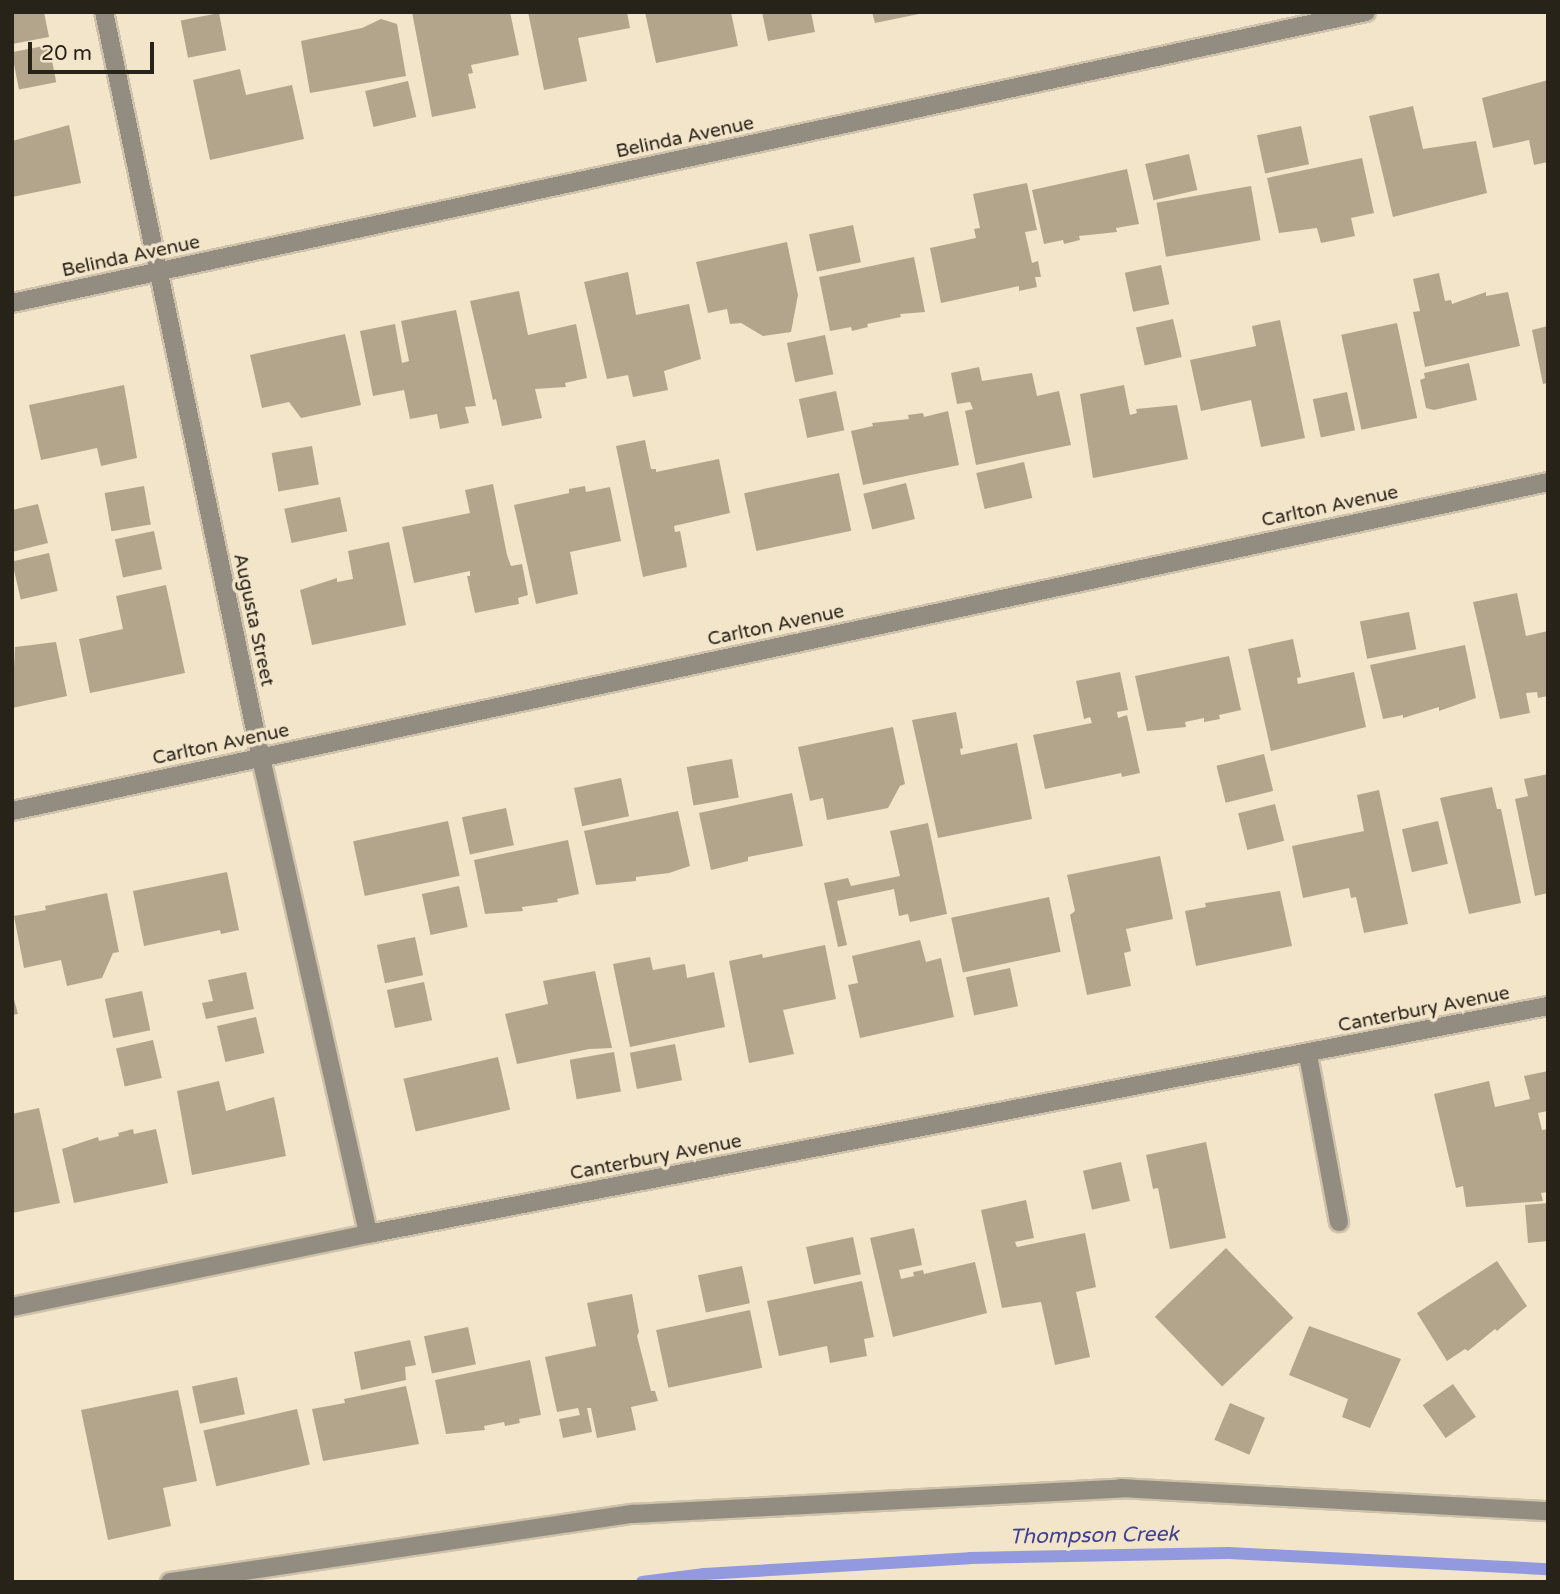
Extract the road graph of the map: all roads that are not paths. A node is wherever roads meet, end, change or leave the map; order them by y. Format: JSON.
{"nodes":[{"id":1,"x":104,"y":12,"type":"edge"},
{"id":2,"x":1366,"y":12,"type":"edge"},
{"id":3,"x":159,"y":272,"type":"junction"},
{"id":4,"x":12,"y":303,"type":"edge"},
{"id":5,"x":1548,"y":482,"type":"edge"},
{"id":6,"x":261,"y":758,"type":"junction"},
{"id":7,"x":12,"y":811,"type":"edge"},
{"id":8,"x":1548,"y":1006,"type":"edge"},
{"id":9,"x":1308,"y":1055,"type":"junction"},
{"id":10,"x":1339,"y":1222,"type":"dead end"},
{"id":11,"x":368,"y":1234,"type":"junction"},
{"id":12,"x":12,"y":1307,"type":"edge"},
{"id":13,"x":1548,"y":1511,"type":"edge"},
{"id":14,"x":170,"y":1582,"type":"edge"}],
"edges":[{"from":1,"to":3,"type":"street","name":"Augusta Street"},
{"from":2,"to":3,"type":"street","name":"Belinda Avenue"},
{"from":3,"to":4,"type":"street","name":"Belinda Avenue"},
{"from":3,"to":6,"type":"street","name":"Augusta Street"},
{"from":5,"to":6,"type":"street","name":"Carlton Avenue"},
{"from":6,"to":7,"type":"street","name":"Carlton Avenue"},
{"from":6,"to":11,"type":"street","name":"Augusta Street"},
{"from":8,"to":9,"type":"street","name":"Canterbury Avenue"},
{"from":9,"to":10,"type":"street"},
{"from":9,"to":11,"type":"street","name":"Canterbury Avenue"},
{"from":11,"to":12,"type":"street","name":"Canterbury Avenue"},
{"from":13,"to":14,"type":"street"}]}
